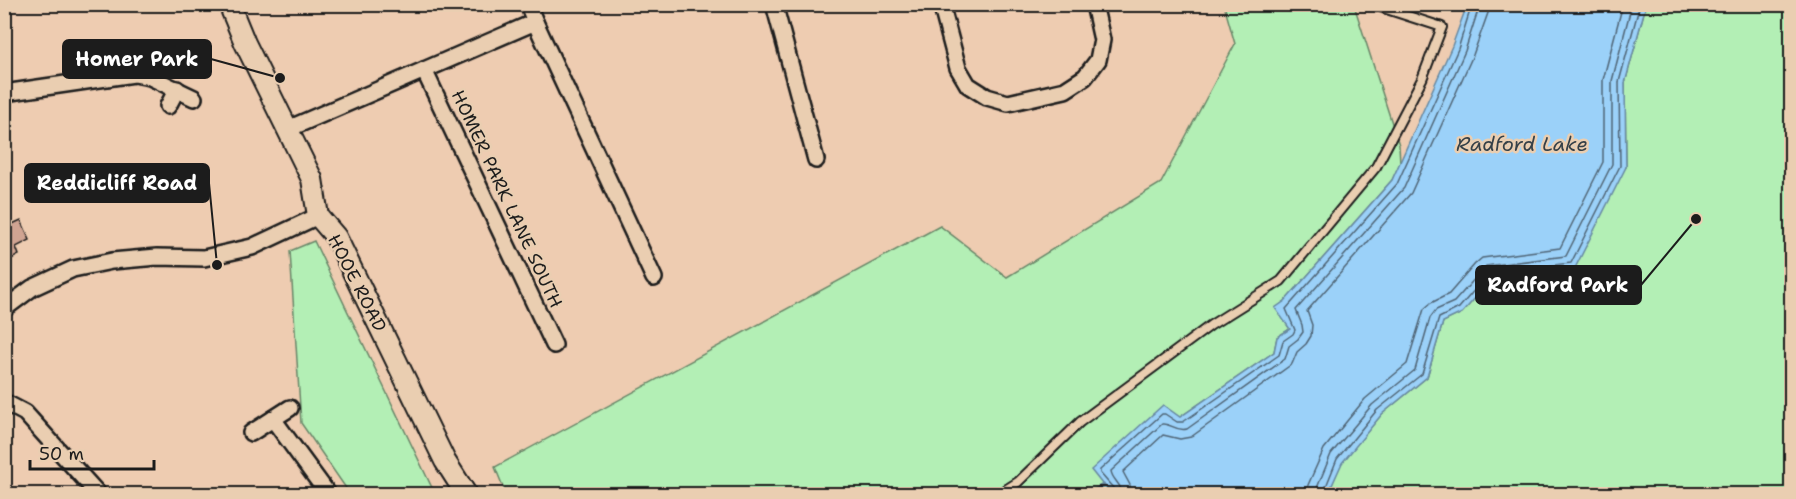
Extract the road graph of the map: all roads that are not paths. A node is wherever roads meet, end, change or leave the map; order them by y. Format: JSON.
{"nodes":[{"id":1,"x":229,"y":4,"type":"edge"},
{"id":2,"x":528,"y":4,"type":"edge"},
{"id":3,"x":774,"y":4,"type":"edge"},
{"id":4,"x":942,"y":4,"type":"edge"},
{"id":5,"x":1094,"y":4,"type":"edge"},
{"id":6,"x":1371,"y":4,"type":"edge"},
{"id":7,"x":535,"y":22,"type":"junction"},
{"id":8,"x":424,"y":70,"type":"junction"},
{"id":9,"x":177,"y":89,"type":"junction"},
{"id":10,"x":4,"y":93,"type":"edge"},
{"id":11,"x":194,"y":98,"type":"dead end"},
{"id":12,"x":168,"y":106,"type":"dead end"},
{"id":13,"x":288,"y":129,"type":"junction"},
{"id":14,"x":816,"y":160,"type":"dead end"},
{"id":15,"x":318,"y":216,"type":"junction"},
{"id":16,"x":654,"y":278,"type":"dead end"},
{"id":17,"x":4,"y":309,"type":"edge"},
{"id":18,"x":554,"y":345,"type":"dead end"},
{"id":19,"x":4,"y":402,"type":"edge"},
{"id":20,"x":290,"y":408,"type":"dead end"},
{"id":21,"x":273,"y":419,"type":"junction"},
{"id":22,"x":251,"y":433,"type":"dead end"},
{"id":23,"x":98,"y":495,"type":"edge"},
{"id":24,"x":328,"y":495,"type":"edge"},
{"id":25,"x":466,"y":495,"type":"edge"},
{"id":26,"x":999,"y":495,"type":"edge"}],
"edges":[{"from":1,"to":13,"type":"street","name":"HOOE ROAD"},
{"from":2,"to":7,"type":"street"},
{"from":3,"to":14,"type":"street"},
{"from":4,"to":5,"type":"street"},
{"from":6,"to":26,"type":"lane"},
{"from":7,"to":8,"type":"street"},
{"from":7,"to":16,"type":"street"},
{"from":8,"to":13,"type":"street"},
{"from":8,"to":18,"type":"street","name":"HOMER PARK LANE SOUTH"},
{"from":9,"to":10,"type":"street"},
{"from":9,"to":11,"type":"street"},
{"from":9,"to":12,"type":"street"},
{"from":13,"to":15,"type":"street","name":"HOOE ROAD"},
{"from":15,"to":17,"type":"street"},
{"from":15,"to":25,"type":"street","name":"HOOE ROAD"},
{"from":19,"to":23,"type":"street"},
{"from":20,"to":21,"type":"street"},
{"from":21,"to":22,"type":"street"},
{"from":21,"to":24,"type":"street"}]}
